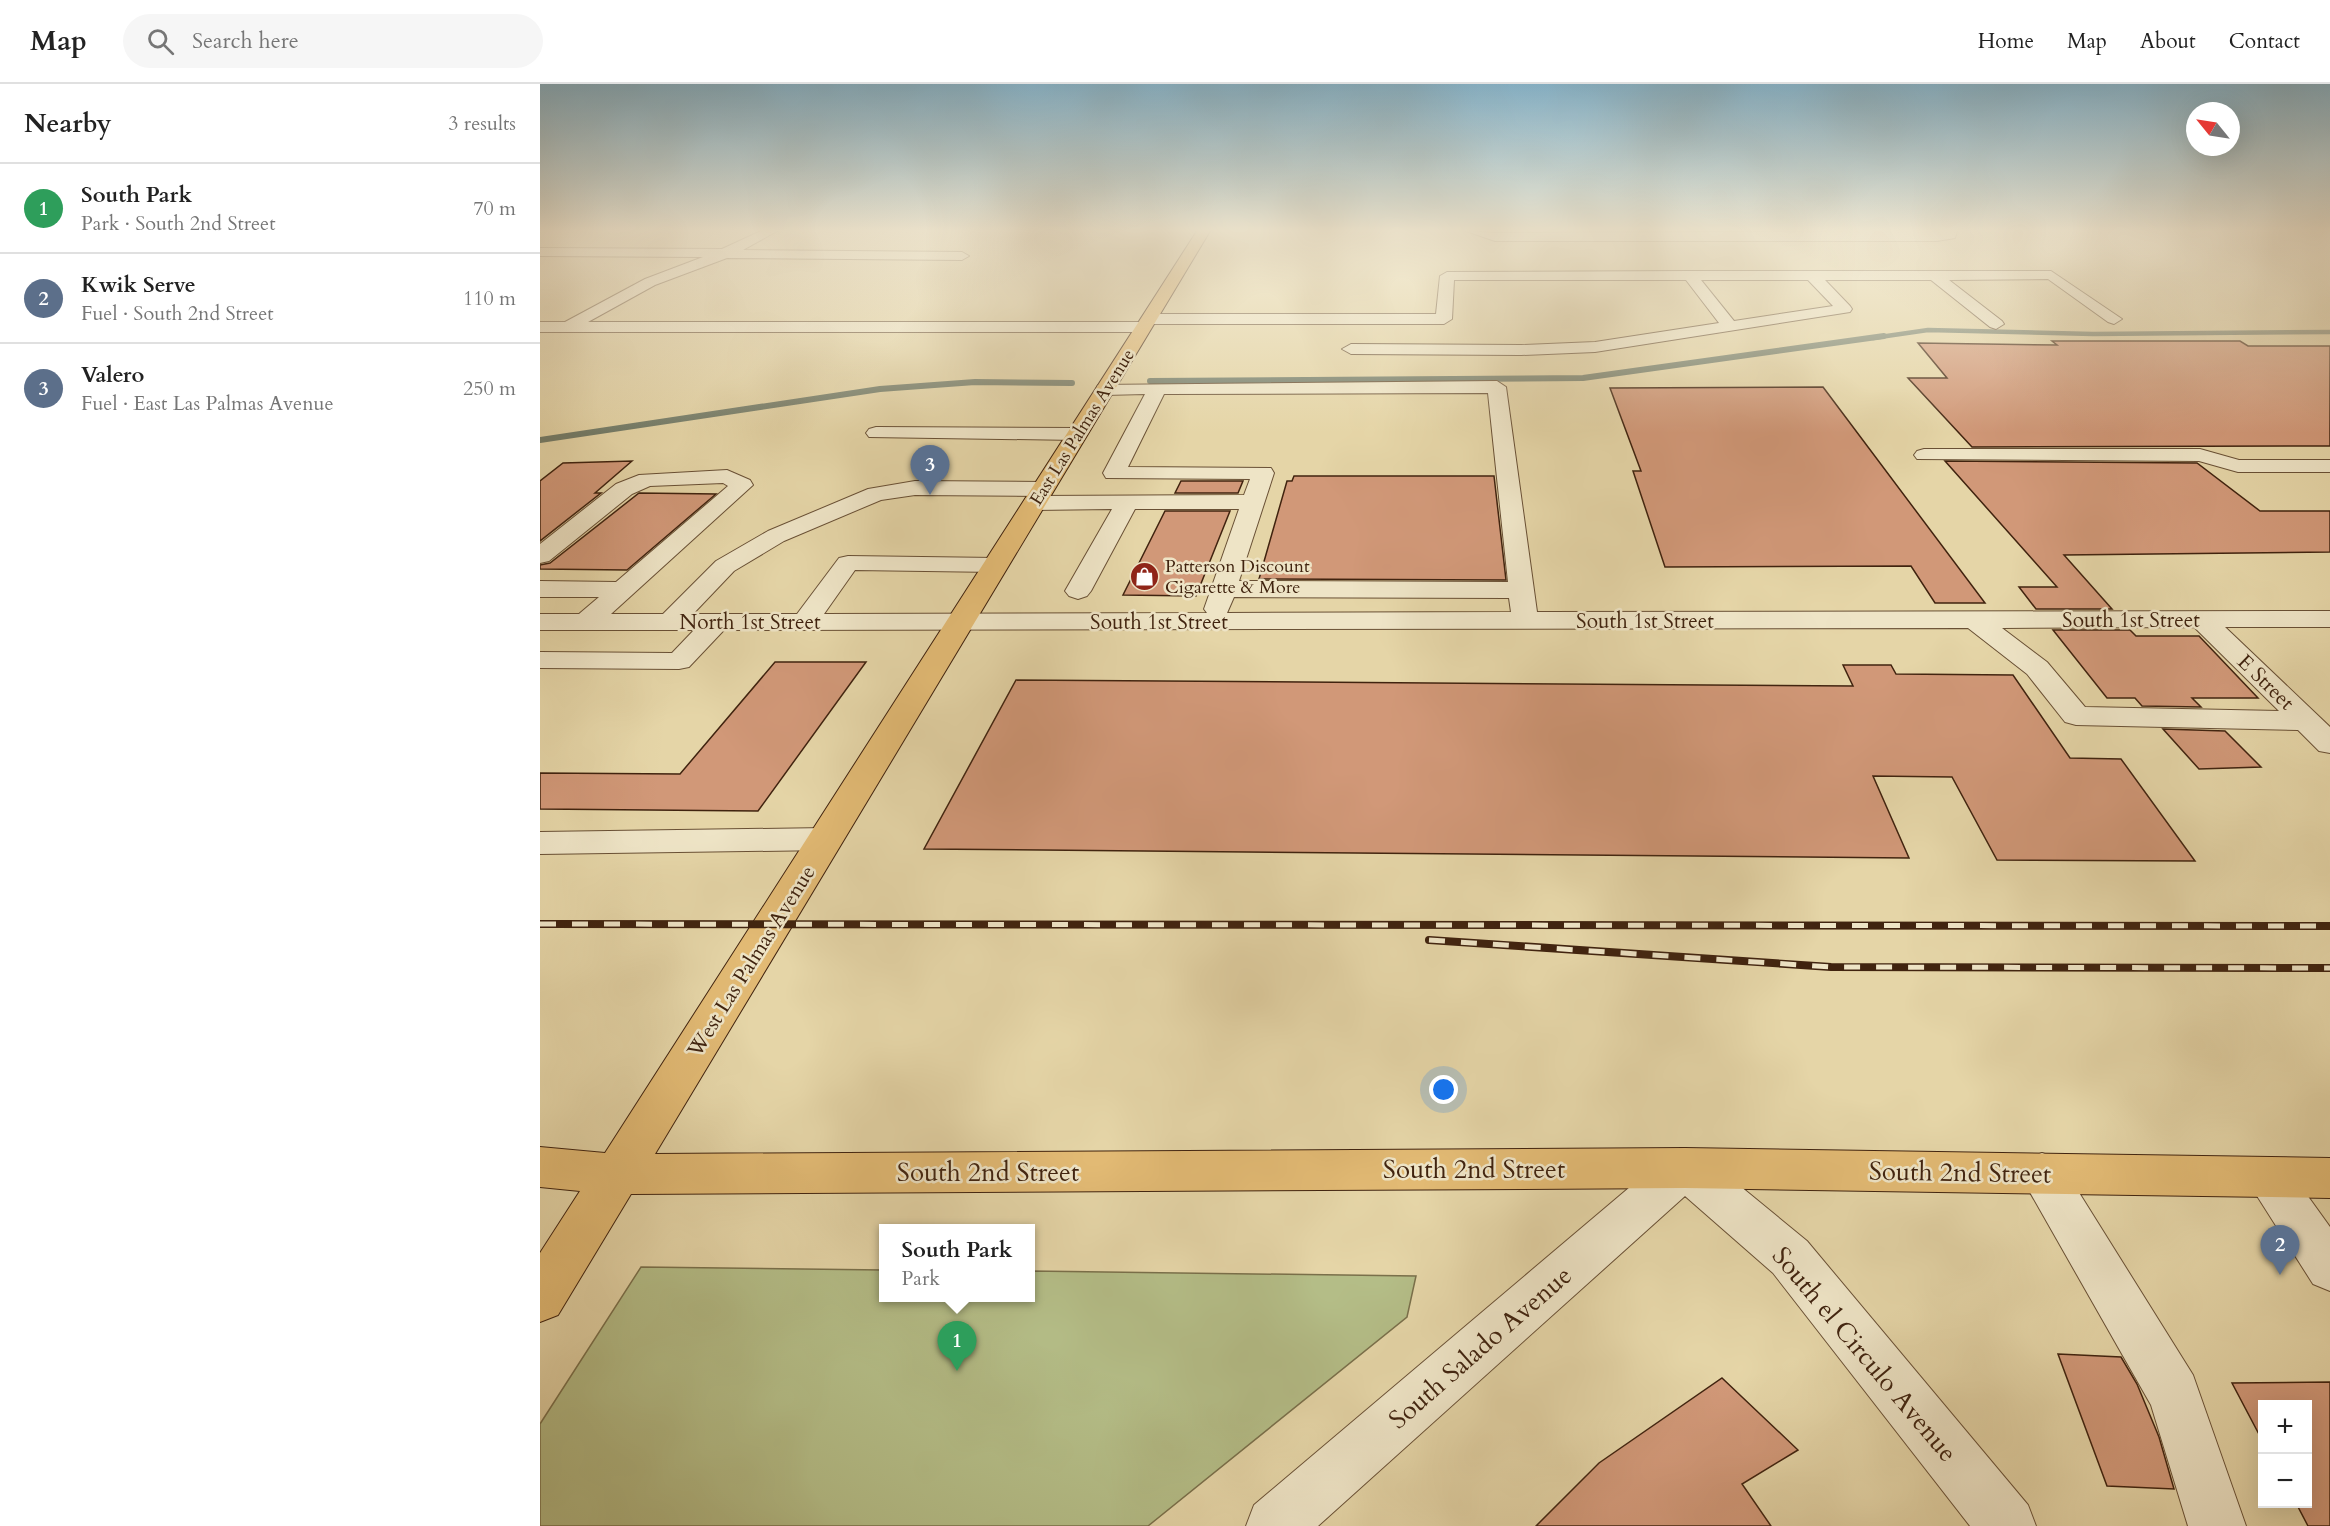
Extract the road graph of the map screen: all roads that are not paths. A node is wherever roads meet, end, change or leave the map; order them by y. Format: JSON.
{"nodes":[{"id":1,"x":618,"y":298,"type":"edge"},
{"id":2,"x":1162,"y":298,"type":"edge"},
{"id":3,"x":1445,"y":298,"type":"edge"},
{"id":4,"x":1708,"y":298,"type":"edge"},
{"id":5,"x":1834,"y":298,"type":"edge"},
{"id":6,"x":1963,"y":298,"type":"edge"},
{"id":7,"x":2084,"y":298,"type":"edge"},
{"id":8,"x":1361,"y":315,"type":"junction"},
{"id":9,"x":1150,"y":319,"type":"junction"},
{"id":10,"x":2114,"y":319,"type":"dead end"},
{"id":11,"x":1996,"y":324,"type":"dead end"},
{"id":12,"x":1729,"y":326,"type":"junction"},
{"id":13,"x":540,"y":327,"type":"edge"},
{"id":14,"x":562,"y":327,"type":"junction"},
{"id":15,"x":540,"y":337,"type":"edge"},
{"id":16,"x":1105,"y":388,"type":"junction"},
{"id":17,"x":1158,"y":388,"type":"junction"},
{"id":18,"x":876,"y":433,"type":"dead end"},
{"id":19,"x":1077,"y":434,"type":"junction"},
{"id":20,"x":1924,"y":455,"type":"dead end"},
{"id":21,"x":2330,"y":466,"type":"edge"},
{"id":22,"x":1038,"y":496,"type":"junction"},
{"id":23,"x":1127,"y":502,"type":"junction"},
{"id":24,"x":1253,"y":502,"type":"junction"},
{"id":25,"x":540,"y":556,"type":"edge"},
{"id":26,"x":996,"y":565,"type":"junction"},
{"id":27,"x":1224,"y":589,"type":"junction"},
{"id":28,"x":540,"y":590,"type":"edge"},
{"id":29,"x":623,"y":590,"type":"junction"},
{"id":30,"x":1520,"y":590,"type":"junction"},
{"id":31,"x":1078,"y":591,"type":"dead end"},
{"id":32,"x":2330,"y":619,"type":"edge"},
{"id":33,"x":1976,"y":620,"type":"junction"},
{"id":34,"x":2201,"y":620,"type":"junction"},
{"id":35,"x":1525,"y":621,"type":"junction"},
{"id":36,"x":540,"y":622,"type":"edge"},
{"id":37,"x":586,"y":622,"type":"junction"},
{"id":38,"x":670,"y":622,"type":"junction"},
{"id":39,"x":717,"y":622,"type":"junction"},
{"id":40,"x":804,"y":622,"type":"junction"},
{"id":41,"x":960,"y":622,"type":"junction"},
{"id":42,"x":1213,"y":622,"type":"junction"},
{"id":43,"x":540,"y":660,"type":"edge"},
{"id":44,"x":2306,"y":721,"type":"junction"},
{"id":45,"x":2330,"y":744,"type":"edge"},
{"id":46,"x":826,"y":839,"type":"junction"},
{"id":47,"x":540,"y":843,"type":"edge"},
{"id":48,"x":540,"y":1167,"type":"edge"},
{"id":49,"x":1685,"y":1168,"type":"junction"},
{"id":50,"x":2042,"y":1173,"type":"junction"},
{"id":51,"x":619,"y":1174,"type":"junction"},
{"id":52,"x":2268,"y":1177,"type":"junction"},
{"id":53,"x":2330,"y":1178,"type":"edge"},
{"id":54,"x":2330,"y":1268,"type":"edge"},
{"id":55,"x":540,"y":1298,"type":"edge"},
{"id":56,"x":1275,"y":1526,"type":"edge"},
{"id":57,"x":2007,"y":1526,"type":"edge"},
{"id":58,"x":2217,"y":1526,"type":"edge"}],
"edges":[{"from":1,"to":14,"type":"street"},
{"from":2,"to":9,"type":"main road","name":"East Las Palmas Avenue"},
{"from":3,"to":8,"type":"street"},
{"from":4,"to":12,"type":"street"},
{"from":5,"to":12,"type":"street"},
{"from":6,"to":11,"type":"street"},
{"from":7,"to":10,"type":"street"},
{"from":8,"to":9,"type":"street"},
{"from":8,"to":12,"type":"street"},
{"from":9,"to":14,"type":"street"},
{"from":9,"to":16,"type":"main road","name":"East Las Palmas Avenue"},
{"from":13,"to":14,"type":"street"},
{"from":14,"to":15,"type":"street"},
{"from":16,"to":17,"type":"street"},
{"from":16,"to":19,"type":"main road","name":"East Las Palmas Avenue"},
{"from":17,"to":24,"type":"street"},
{"from":17,"to":30,"type":"street"},
{"from":18,"to":19,"type":"street"},
{"from":19,"to":22,"type":"main road","name":"East Las Palmas Avenue"},
{"from":20,"to":21,"type":"street"},
{"from":22,"to":23,"type":"street"},
{"from":22,"to":26,"type":"main road","name":"East Las Palmas Avenue"},
{"from":22,"to":38,"type":"street"},
{"from":23,"to":24,"type":"street"},
{"from":23,"to":31,"type":"street"},
{"from":24,"to":27,"type":"street"},
{"from":25,"to":29,"type":"street"},
{"from":26,"to":40,"type":"street"},
{"from":26,"to":41,"type":"main road","name":"East Las Palmas Avenue"},
{"from":27,"to":30,"type":"street"},
{"from":27,"to":42,"type":"street"},
{"from":28,"to":29,"type":"street"},
{"from":29,"to":37,"type":"street"},
{"from":30,"to":35,"type":"street"},
{"from":32,"to":34,"type":"street","name":"South 1st Street"},
{"from":33,"to":34,"type":"street","name":"South 1st Street"},
{"from":33,"to":35,"type":"street","name":"South 1st Street"},
{"from":33,"to":44,"type":"street"},
{"from":34,"to":44,"type":"street","name":"E Street"},
{"from":35,"to":42,"type":"street","name":"South 1st Street"},
{"from":36,"to":37,"type":"street","name":"North 1st Street"},
{"from":37,"to":38,"type":"street","name":"North 1st Street"},
{"from":38,"to":39,"type":"street","name":"North 1st Street"},
{"from":39,"to":40,"type":"street","name":"North 1st Street"},
{"from":39,"to":43,"type":"street"},
{"from":40,"to":41,"type":"street","name":"North 1st Street"},
{"from":41,"to":42,"type":"street","name":"South 1st Street"},
{"from":41,"to":46,"type":"main road","name":"West Las Palmas Avenue"},
{"from":44,"to":45,"type":"street","name":"E Street"},
{"from":46,"to":47,"type":"street"},
{"from":46,"to":51,"type":"main road","name":"West Las Palmas Avenue"},
{"from":48,"to":51,"type":"main road","name":"South 2nd Street"},
{"from":49,"to":50,"type":"main road","name":"South 2nd Street"},
{"from":49,"to":51,"type":"main road","name":"South 2nd Street"},
{"from":49,"to":56,"type":"street","name":"South Salado Avenue"},
{"from":49,"to":57,"type":"street","name":"South el Circulo Avenue"},
{"from":50,"to":52,"type":"main road","name":"South 2nd Street"},
{"from":50,"to":58,"type":"street"},
{"from":51,"to":55,"type":"main road","name":"West Las Palmas Avenue"},
{"from":52,"to":53,"type":"main road","name":"South 2nd Street"},
{"from":52,"to":54,"type":"street"}]}
